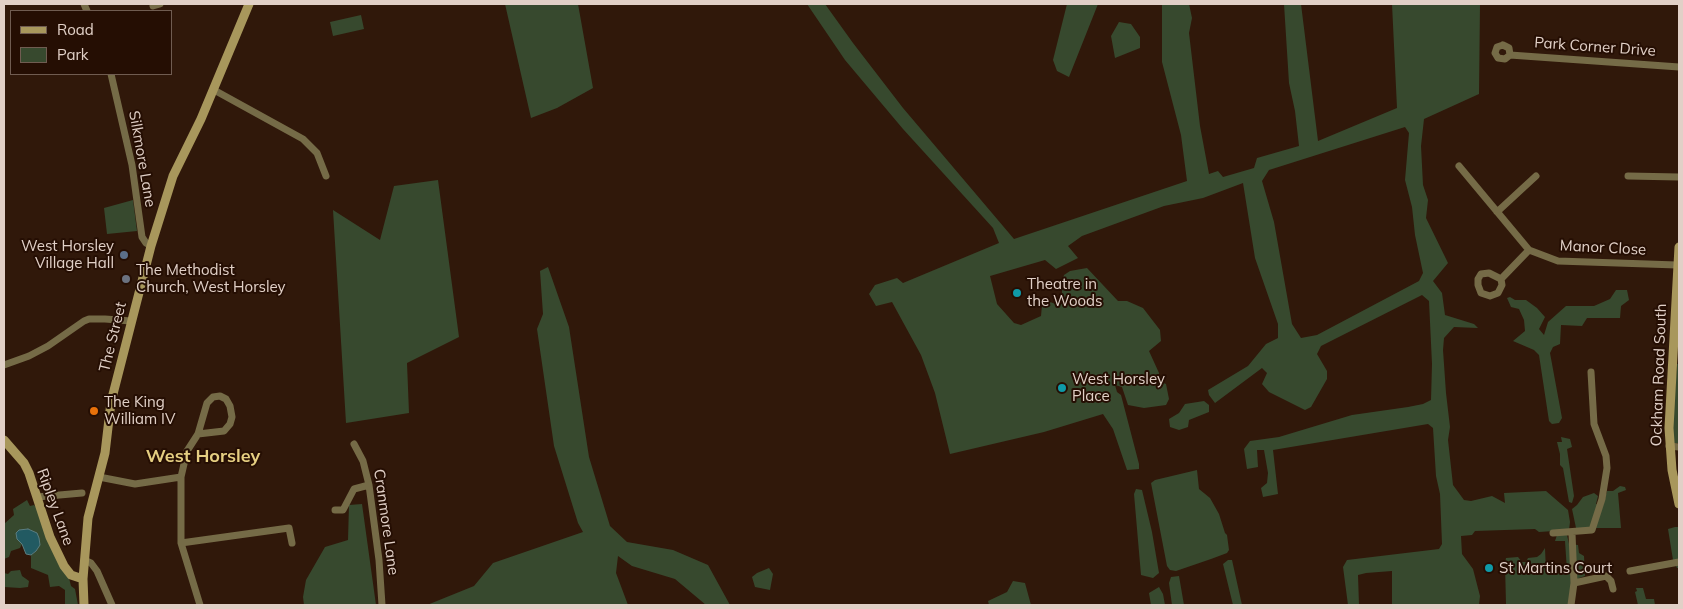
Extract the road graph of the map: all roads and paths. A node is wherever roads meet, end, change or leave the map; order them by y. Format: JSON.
{"nodes":[{"id":1,"x":249,"y":4,"type":"edge"},
{"id":2,"x":1510,"y":55,"type":"dead end"},
{"id":3,"x":1679,"y":67,"type":"edge"},
{"id":4,"x":111,"y":75,"type":"edge"},
{"id":5,"x":214,"y":90,"type":"junction"},
{"id":6,"x":1459,"y":166,"type":"dead end"},
{"id":7,"x":326,"y":176,"type":"dead end"},
{"id":8,"x":1536,"y":176,"type":"dead end"},
{"id":9,"x":1628,"y":176,"type":"dead end"},
{"id":10,"x":1679,"y":177,"type":"edge"},
{"id":11,"x":1497,"y":212,"type":"junction"},
{"id":12,"x":150,"y":246,"type":"junction"},
{"id":13,"x":1679,"y":247,"type":"edge"},
{"id":14,"x":1529,"y":250,"type":"junction"},
{"id":15,"x":1677,"y":265,"type":"junction"},
{"id":16,"x":1502,"y":278,"type":"dead end"},
{"id":17,"x":130,"y":321,"type":"junction"},
{"id":18,"x":1676,"y":360,"type":"edge"},
{"id":19,"x":4,"y":365,"type":"edge"},
{"id":20,"x":1591,"y":372,"type":"dead end"},
{"id":21,"x":198,"y":434,"type":"junction"},
{"id":22,"x":4,"y":440,"type":"edge"},
{"id":23,"x":354,"y":444,"type":"dead end"},
{"id":24,"x":1669,"y":446,"type":"junction"},
{"id":25,"x":1679,"y":447,"type":"edge"},
{"id":26,"x":99,"y":477,"type":"junction"},
{"id":27,"x":181,"y":477,"type":"junction"},
{"id":28,"x":369,"y":484,"type":"junction"},
{"id":29,"x":82,"y":493,"type":"dead end"},
{"id":30,"x":37,"y":497,"type":"junction"},
{"id":31,"x":1679,"y":504,"type":"edge"},
{"id":32,"x":335,"y":510,"type":"dead end"},
{"id":33,"x":1572,"y":533,"type":"junction"},
{"id":34,"x":1553,"y":534,"type":"dead end"},
{"id":35,"x":292,"y":542,"type":"dead end"},
{"id":36,"x":181,"y":544,"type":"junction"},
{"id":37,"x":84,"y":560,"type":"junction"},
{"id":38,"x":1679,"y":562,"type":"edge"},
{"id":39,"x":1630,"y":571,"type":"dead end"},
{"id":40,"x":83,"y":579,"type":"junction"},
{"id":41,"x":1574,"y":583,"type":"junction"},
{"id":42,"x":1612,"y":589,"type":"dead end"},
{"id":43,"x":84,"y":605,"type":"edge"},
{"id":44,"x":112,"y":605,"type":"edge"},
{"id":45,"x":200,"y":605,"type":"edge"},
{"id":46,"x":382,"y":605,"type":"edge"},
{"id":47,"x":1571,"y":605,"type":"edge"}],
"edges":[{"from":1,"to":5,"type":"street","name":"The Street"},
{"from":2,"to":3,"type":"street","name":"Park Corner Drive"},
{"from":4,"to":12,"type":"street","name":"Silkmore Lane"},
{"from":5,"to":7,"type":"street"},
{"from":5,"to":12,"type":"street","name":"The Street"},
{"from":6,"to":11,"type":"street","name":"Manor Close"},
{"from":8,"to":11,"type":"street"},
{"from":9,"to":10,"type":"street"},
{"from":11,"to":14,"type":"street","name":"Manor Close"},
{"from":12,"to":17,"type":"street","name":"The Street"},
{"from":13,"to":15,"type":"street","name":"Ockham Road South"},
{"from":14,"to":15,"type":"street","name":"Manor Close"},
{"from":14,"to":16,"type":"street"},
{"from":15,"to":18,"type":"street","name":"Ockham Road South"},
{"from":17,"to":19,"type":"street"},
{"from":17,"to":26,"type":"street","name":"The Street"},
{"from":18,"to":24,"type":"street","name":"Ockham Road South"},
{"from":20,"to":33,"type":"street"},
{"from":21,"to":21,"type":"street"},
{"from":21,"to":27,"type":"street"},
{"from":22,"to":30,"type":"street","name":"Ripley Lane"},
{"from":23,"to":28,"type":"street","name":"Cranmore Lane"},
{"from":24,"to":25,"type":"street"},
{"from":24,"to":31,"type":"street","name":"Ockham Road South"},
{"from":26,"to":27,"type":"street"},
{"from":26,"to":37,"type":"street","name":"The Street"},
{"from":27,"to":36,"type":"street"},
{"from":28,"to":32,"type":"street"},
{"from":28,"to":46,"type":"street","name":"Cranmore Lane"},
{"from":29,"to":30,"type":"street"},
{"from":30,"to":40,"type":"street","name":"Ripley Lane"},
{"from":33,"to":34,"type":"street"},
{"from":33,"to":41,"type":"street"},
{"from":35,"to":36,"type":"street"},
{"from":36,"to":45,"type":"street"},
{"from":37,"to":40,"type":"street","name":"The Street"},
{"from":37,"to":44,"type":"street"},
{"from":38,"to":39,"type":"street"},
{"from":40,"to":43,"type":"street","name":"The Street"},
{"from":41,"to":42,"type":"street"},
{"from":41,"to":47,"type":"street"}]}
